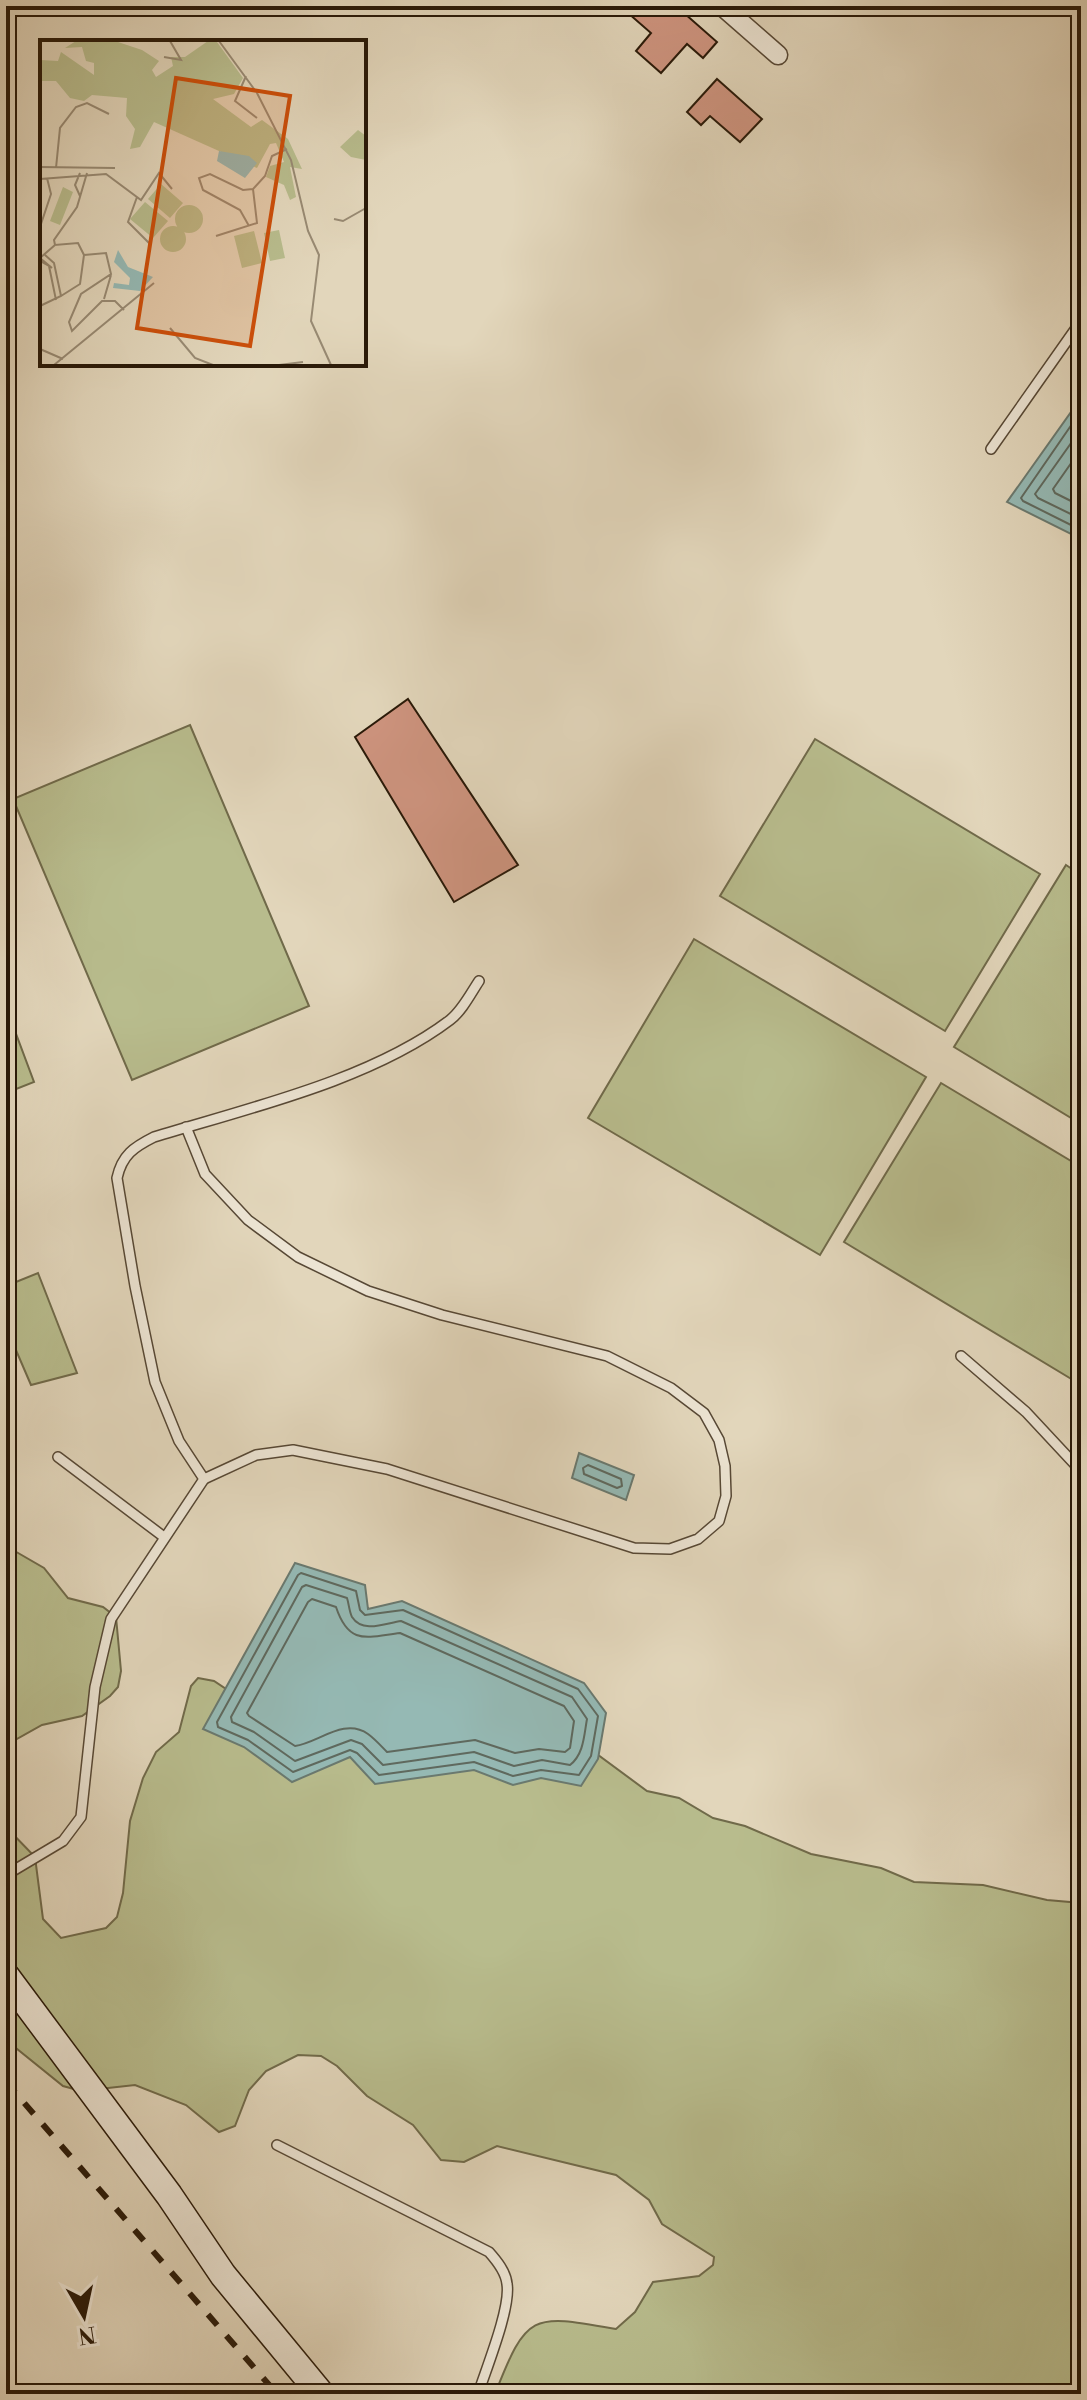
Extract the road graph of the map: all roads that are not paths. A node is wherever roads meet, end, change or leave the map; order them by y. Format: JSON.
{"nodes":[{"id":1,"x":722,"y":6,"type":"edge"},
{"id":2,"x":778,"y":55,"type":"dead end"},
{"id":3,"x":1081,"y":321,"type":"edge"},
{"id":4,"x":991,"y":449,"type":"dead end"},
{"id":5,"x":479,"y":981,"type":"dead end"},
{"id":6,"x":186,"y":1127,"type":"junction"},
{"id":7,"x":961,"y":1356,"type":"dead end"},
{"id":8,"x":58,"y":1457,"type":"dead end"},
{"id":9,"x":1081,"y":1471,"type":"edge"},
{"id":10,"x":204,"y":1479,"type":"junction"},
{"id":11,"x":164,"y":1537,"type":"junction"},
{"id":12,"x":6,"y":1875,"type":"edge"},
{"id":13,"x":6,"y":1976,"type":"edge"},
{"id":14,"x":277,"y":2145,"type":"dead end"},
{"id":15,"x":321,"y":2394,"type":"edge"},
{"id":16,"x":478,"y":2394,"type":"edge"}],
"edges":[{"from":1,"to":2,"type":"street"},
{"from":3,"to":4,"type":"lane"},
{"from":5,"to":6,"type":"lane"},
{"from":6,"to":10,"type":"lane"},
{"from":6,"to":10,"type":"lane"},
{"from":7,"to":9,"type":"lane"},
{"from":8,"to":11,"type":"lane"},
{"from":10,"to":11,"type":"lane"},
{"from":11,"to":12,"type":"lane"},
{"from":13,"to":15,"type":"street"},
{"from":14,"to":16,"type":"lane"}]}
